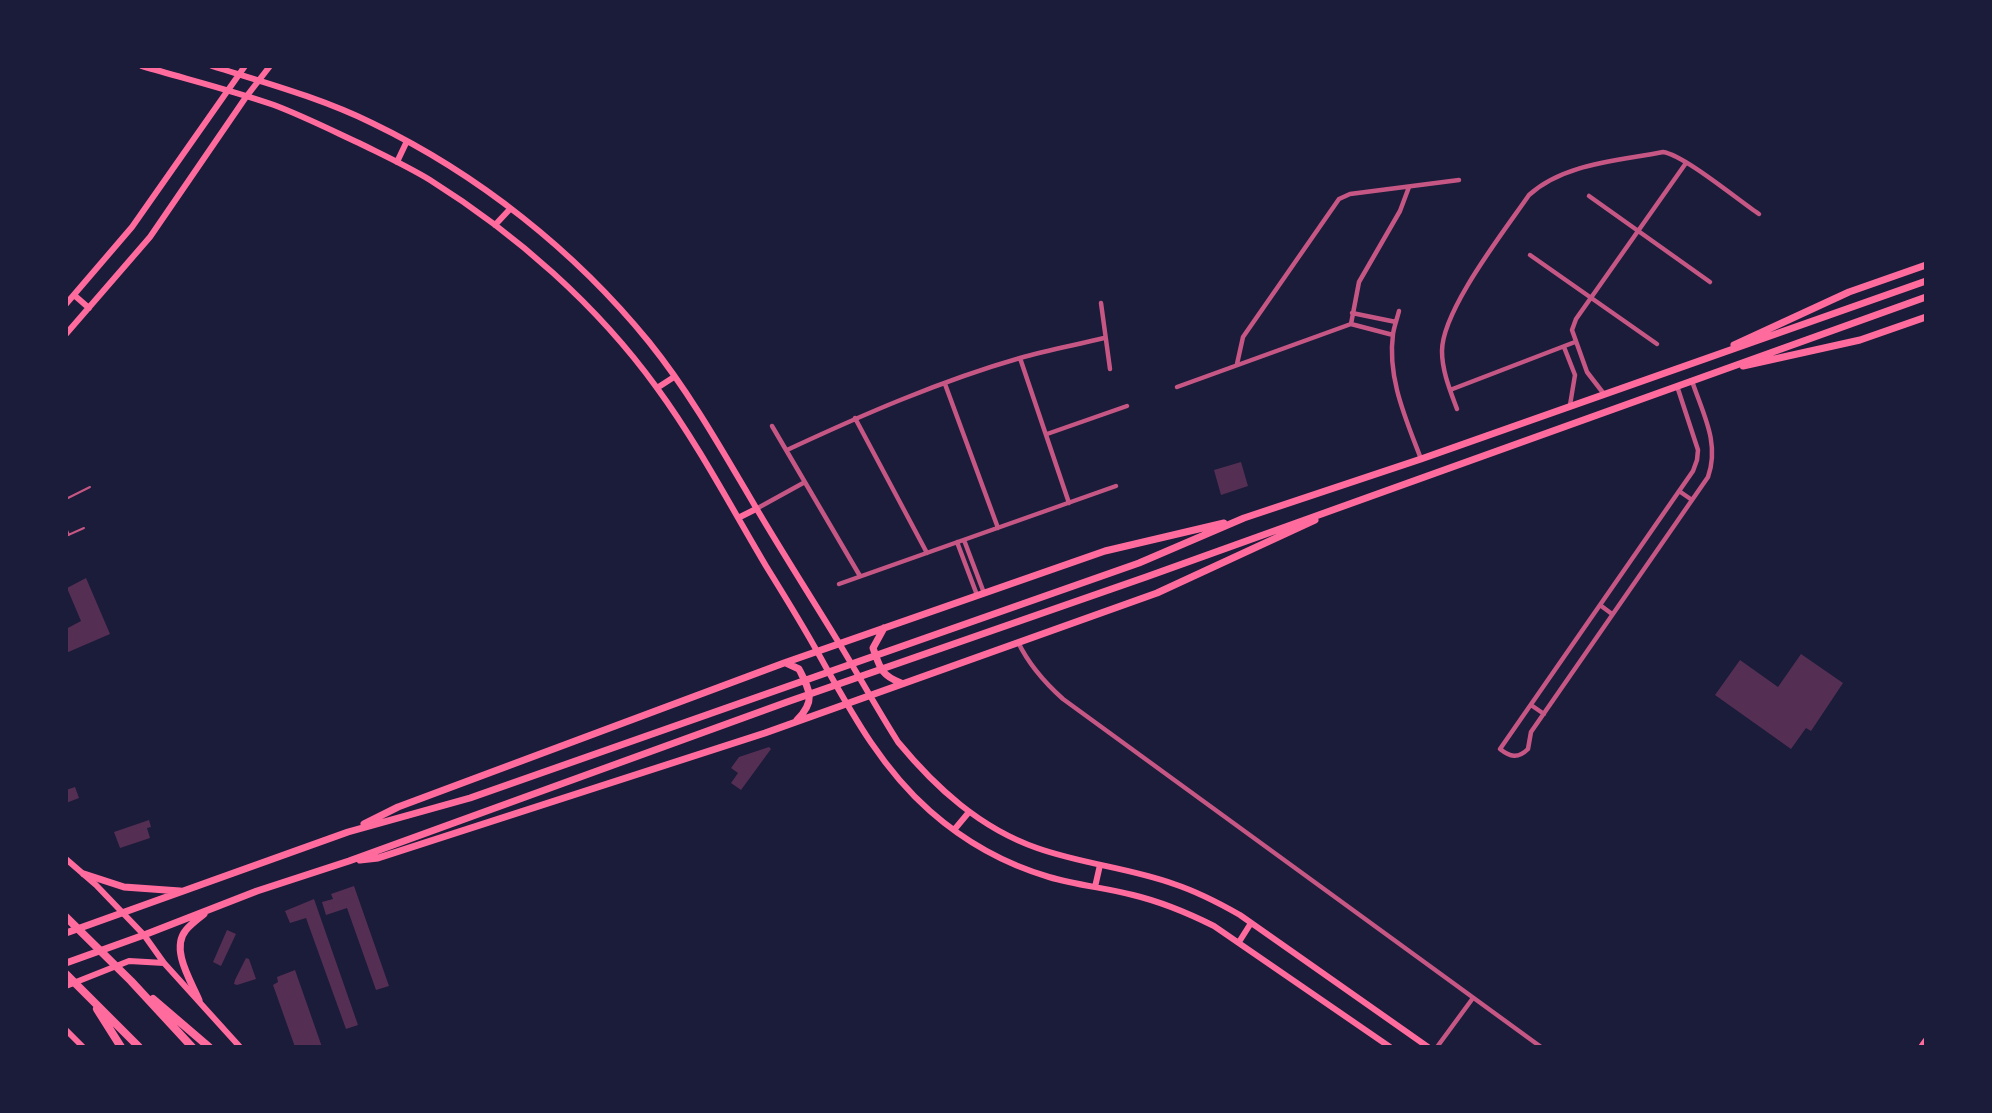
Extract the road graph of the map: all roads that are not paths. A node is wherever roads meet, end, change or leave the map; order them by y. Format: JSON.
{"nodes":[{"id":1,"x":142,"y":66,"type":"edge"},
{"id":2,"x":212,"y":66,"type":"edge"},
{"id":3,"x":245,"y":66,"type":"edge"},
{"id":4,"x":270,"y":66,"type":"edge"},
{"id":5,"x":239,"y":75,"type":"junction"},
{"id":6,"x":258,"y":80,"type":"junction"},
{"id":7,"x":227,"y":91,"type":"junction"},
{"id":8,"x":246,"y":97,"type":"junction"},
{"id":9,"x":407,"y":141,"type":"junction"},
{"id":10,"x":397,"y":162,"type":"junction"},
{"id":11,"x":1686,"y":163,"type":"junction"},
{"id":12,"x":1459,"y":180,"type":"dead end"},
{"id":13,"x":1409,"y":187,"type":"junction"},
{"id":14,"x":1589,"y":196,"type":"dead end"},
{"id":15,"x":510,"y":208,"type":"junction"},
{"id":16,"x":1759,"y":214,"type":"dead end"},
{"id":17,"x":495,"y":225,"type":"junction"},
{"id":18,"x":1638,"y":231,"type":"junction"},
{"id":19,"x":1530,"y":255,"type":"dead end"},
{"id":20,"x":1926,"y":265,"type":"edge"},
{"id":21,"x":1926,"y":281,"type":"edge"},
{"id":22,"x":1710,"y":282,"type":"dead end"},
{"id":23,"x":70,"y":296,"type":"edge"},
{"id":24,"x":1926,"y":297,"type":"edge"},
{"id":25,"x":1591,"y":298,"type":"junction"},
{"id":26,"x":66,"y":303,"type":"edge"},
{"id":27,"x":1101,"y":303,"type":"dead end"},
{"id":28,"x":89,"y":308,"type":"junction"},
{"id":29,"x":1399,"y":311,"type":"dead end"},
{"id":30,"x":1352,"y":313,"type":"junction"},
{"id":31,"x":1926,"y":317,"type":"edge"},
{"id":32,"x":1396,"y":322,"type":"junction"},
{"id":33,"x":1351,"y":324,"type":"junction"},
{"id":34,"x":66,"y":334,"type":"edge"},
{"id":35,"x":1393,"y":335,"type":"junction"},
{"id":36,"x":1104,"y":338,"type":"junction"},
{"id":37,"x":1575,"y":342,"type":"junction"},
{"id":38,"x":1657,"y":344,"type":"dead end"},
{"id":39,"x":1564,"y":347,"type":"junction"},
{"id":40,"x":1020,"y":357,"type":"junction"},
{"id":41,"x":1584,"y":363,"type":"junction"},
{"id":42,"x":1237,"y":364,"type":"junction"},
{"id":43,"x":1690,"y":364,"type":"junction"},
{"id":44,"x":1110,"y":369,"type":"dead end"},
{"id":45,"x":1573,"y":369,"type":"junction"},
{"id":46,"x":1712,"y":373,"type":"junction"},
{"id":47,"x":674,"y":377,"type":"junction"},
{"id":48,"x":1691,"y":380,"type":"junction"},
{"id":49,"x":945,"y":384,"type":"junction"},
{"id":50,"x":1677,"y":386,"type":"junction"},
{"id":51,"x":1176,"y":387,"type":"dead end"},
{"id":52,"x":657,"y":388,"type":"junction"},
{"id":53,"x":1450,"y":390,"type":"junction"},
{"id":54,"x":1604,"y":394,"type":"junction"},
{"id":55,"x":1570,"y":405,"type":"junction"},
{"id":56,"x":1127,"y":406,"type":"dead end"},
{"id":57,"x":1457,"y":409,"type":"dead end"},
{"id":58,"x":855,"y":418,"type":"junction"},
{"id":59,"x":772,"y":426,"type":"dead end"},
{"id":60,"x":1047,"y":434,"type":"junction"},
{"id":61,"x":787,"y":450,"type":"junction"},
{"id":62,"x":1421,"y":459,"type":"junction"},
{"id":63,"x":805,"y":482,"type":"junction"},
{"id":64,"x":1116,"y":486,"type":"dead end"},
{"id":65,"x":90,"y":487,"type":"dead end"},
{"id":66,"x":1680,"y":491,"type":"junction"},
{"id":67,"x":66,"y":499,"type":"edge"},
{"id":68,"x":1356,"y":500,"type":"junction"},
{"id":69,"x":1692,"y":500,"type":"junction"},
{"id":70,"x":1068,"y":503,"type":"junction"},
{"id":71,"x":756,"y":509,"type":"junction"},
{"id":72,"x":738,"y":518,"type":"junction"},
{"id":73,"x":1244,"y":518,"type":"junction"},
{"id":74,"x":66,"y":528,"type":"edge"},
{"id":75,"x":84,"y":528,"type":"dead end"},
{"id":76,"x":998,"y":528,"type":"junction"},
{"id":77,"x":67,"y":535,"type":"edge"},
{"id":78,"x":964,"y":540,"type":"junction"},
{"id":79,"x":957,"y":542,"type":"junction"},
{"id":80,"x":927,"y":553,"type":"junction"},
{"id":81,"x":860,"y":576,"type":"junction"},
{"id":82,"x":839,"y":584,"type":"dead end"},
{"id":83,"x":980,"y":594,"type":"junction"},
{"id":84,"x":1600,"y":605,"type":"junction"},
{"id":85,"x":1612,"y":614,"type":"junction"},
{"id":86,"x":884,"y":628,"type":"junction"},
{"id":87,"x":1018,"y":642,"type":"junction"},
{"id":88,"x":839,"y":644,"type":"junction"},
{"id":89,"x":817,"y":652,"type":"junction"},
{"id":90,"x":784,"y":663,"type":"junction"},
{"id":91,"x":901,"y":683,"type":"junction"},
{"id":92,"x":868,"y":695,"type":"junction"},
{"id":93,"x":846,"y":703,"type":"junction"},
{"id":94,"x":1531,"y":705,"type":"junction"},
{"id":95,"x":1544,"y":714,"type":"junction"},
{"id":96,"x":795,"y":722,"type":"junction"},
{"id":97,"x":969,"y":812,"type":"junction"},
{"id":98,"x":954,"y":830,"type":"junction"},
{"id":99,"x":348,"y":832,"type":"junction"},
{"id":100,"x":66,"y":859,"type":"edge"},
{"id":101,"x":349,"y":861,"type":"junction"},
{"id":102,"x":1100,"y":865,"type":"junction"},
{"id":103,"x":84,"y":874,"type":"junction"},
{"id":104,"x":1095,"y":887,"type":"junction"},
{"id":105,"x":183,"y":891,"type":"junction"},
{"id":106,"x":208,"y":910,"type":"junction"},
{"id":107,"x":124,"y":913,"type":"junction"},
{"id":108,"x":66,"y":917,"type":"edge"},
{"id":109,"x":1251,"y":923,"type":"junction"},
{"id":110,"x":66,"y":933,"type":"edge"},
{"id":111,"x":144,"y":935,"type":"junction"},
{"id":112,"x":1239,"y":942,"type":"junction"},
{"id":113,"x":66,"y":963,"type":"edge"},
{"id":114,"x":164,"y":963,"type":"junction"},
{"id":115,"x":66,"y":974,"type":"edge"},
{"id":116,"x":131,"y":981,"type":"junction"},
{"id":117,"x":66,"y":986,"type":"edge"},
{"id":118,"x":88,"y":995,"type":"junction"},
{"id":119,"x":1473,"y":998,"type":"junction"},
{"id":120,"x":199,"y":1000,"type":"junction"},
{"id":121,"x":66,"y":1030,"type":"edge"},
{"id":122,"x":1926,"y":1040,"type":"edge"},
{"id":123,"x":84,"y":1047,"type":"edge"},
{"id":124,"x":121,"y":1047,"type":"edge"},
{"id":125,"x":139,"y":1047,"type":"edge"},
{"id":126,"x":192,"y":1047,"type":"edge"},
{"id":127,"x":209,"y":1047,"type":"edge"},
{"id":128,"x":240,"y":1047,"type":"edge"},
{"id":129,"x":1390,"y":1047,"type":"edge"},
{"id":130,"x":1428,"y":1047,"type":"edge"},
{"id":131,"x":1437,"y":1047,"type":"edge"},
{"id":132,"x":1541,"y":1047,"type":"edge"},
{"id":133,"x":1921,"y":1047,"type":"edge"}],
"edges":[{"from":1,"to":7,"type":"main road"},
{"from":2,"to":5,"type":"main road"},
{"from":3,"to":5,"type":"main road"},
{"from":4,"to":6,"type":"main road"},
{"from":5,"to":6,"type":"main road"},
{"from":5,"to":7,"type":"main road"},
{"from":6,"to":8,"type":"main road"},
{"from":6,"to":9,"type":"main road"},
{"from":7,"to":8,"type":"main road"},
{"from":7,"to":23,"type":"main road"},
{"from":8,"to":10,"type":"main road"},
{"from":8,"to":28,"type":"main road"},
{"from":9,"to":10,"type":"main road"},
{"from":9,"to":15,"type":"main road"},
{"from":10,"to":17,"type":"main road"},
{"from":11,"to":16,"type":"street"},
{"from":11,"to":18,"type":"street"},
{"from":11,"to":53,"type":"street"},
{"from":12,"to":13,"type":"street"},
{"from":13,"to":30,"type":"street"},
{"from":13,"to":42,"type":"street"},
{"from":14,"to":18,"type":"street"},
{"from":15,"to":17,"type":"main road"},
{"from":15,"to":47,"type":"main road"},
{"from":17,"to":52,"type":"main road"},
{"from":18,"to":22,"type":"street"},
{"from":18,"to":25,"type":"street"},
{"from":19,"to":25,"type":"street"},
{"from":20,"to":43,"type":"highway"},
{"from":21,"to":43,"type":"highway"},
{"from":23,"to":26,"type":"main road"},
{"from":23,"to":28,"type":"main road"},
{"from":24,"to":46,"type":"highway"},
{"from":25,"to":37,"type":"street"},
{"from":25,"to":38,"type":"street"},
{"from":27,"to":36,"type":"street"},
{"from":28,"to":34,"type":"main road"},
{"from":29,"to":32,"type":"street"},
{"from":30,"to":32,"type":"street"},
{"from":30,"to":33,"type":"street"},
{"from":31,"to":46,"type":"highway"},
{"from":32,"to":35,"type":"street"},
{"from":33,"to":35,"type":"street"},
{"from":33,"to":42,"type":"street"},
{"from":35,"to":62,"type":"street"},
{"from":36,"to":40,"type":"street"},
{"from":36,"to":44,"type":"street"},
{"from":37,"to":39,"type":"street"},
{"from":37,"to":41,"type":"street"},
{"from":39,"to":45,"type":"street"},
{"from":39,"to":53,"type":"street"},
{"from":40,"to":49,"type":"street"},
{"from":40,"to":60,"type":"street"},
{"from":41,"to":45,"type":"street"},
{"from":41,"to":54,"type":"street"},
{"from":42,"to":51,"type":"street"},
{"from":43,"to":54,"type":"highway"},
{"from":45,"to":55,"type":"street"},
{"from":46,"to":48,"type":"highway"},
{"from":47,"to":52,"type":"main road"},
{"from":47,"to":71,"type":"main road"},
{"from":48,"to":50,"type":"highway"},
{"from":48,"to":69,"type":"street"},
{"from":49,"to":58,"type":"street"},
{"from":49,"to":76,"type":"street"},
{"from":50,"to":66,"type":"street"},
{"from":50,"to":68,"type":"highway"},
{"from":52,"to":72,"type":"main road"},
{"from":53,"to":57,"type":"street"},
{"from":54,"to":55,"type":"highway"},
{"from":55,"to":62,"type":"highway"},
{"from":56,"to":60,"type":"street"},
{"from":58,"to":61,"type":"street"},
{"from":58,"to":80,"type":"street"},
{"from":59,"to":61,"type":"street"},
{"from":60,"to":70,"type":"street"},
{"from":61,"to":63,"type":"street"},
{"from":62,"to":73,"type":"highway"},
{"from":63,"to":71,"type":"street"},
{"from":63,"to":81,"type":"street"},
{"from":64,"to":70,"type":"street"},
{"from":65,"to":67,"type":"lane"},
{"from":66,"to":69,"type":"street"},
{"from":66,"to":84,"type":"street"},
{"from":68,"to":87,"type":"highway"},
{"from":68,"to":101,"type":"highway"},
{"from":69,"to":85,"type":"street"},
{"from":70,"to":76,"type":"street"},
{"from":71,"to":72,"type":"main road"},
{"from":71,"to":88,"type":"main road"},
{"from":72,"to":89,"type":"main road"},
{"from":73,"to":83,"type":"highway"},
{"from":73,"to":99,"type":"highway"},
{"from":74,"to":77,"type":"lane"},
{"from":75,"to":77,"type":"lane"},
{"from":76,"to":78,"type":"street"},
{"from":78,"to":79,"type":"street"},
{"from":78,"to":83,"type":"street"},
{"from":79,"to":80,"type":"street"},
{"from":79,"to":83,"type":"street"},
{"from":80,"to":81,"type":"street"},
{"from":81,"to":82,"type":"street"},
{"from":83,"to":86,"type":"highway"},
{"from":84,"to":85,"type":"street"},
{"from":84,"to":94,"type":"street"},
{"from":85,"to":95,"type":"street"},
{"from":86,"to":88,"type":"highway"},
{"from":86,"to":91,"type":"highway"},
{"from":87,"to":91,"type":"highway"},
{"from":87,"to":119,"type":"street"},
{"from":88,"to":89,"type":"highway"},
{"from":88,"to":92,"type":"main road"},
{"from":89,"to":90,"type":"highway"},
{"from":89,"to":93,"type":"main road"},
{"from":90,"to":96,"type":"highway"},
{"from":90,"to":99,"type":"highway"},
{"from":91,"to":92,"type":"highway"},
{"from":92,"to":93,"type":"highway"},
{"from":92,"to":97,"type":"main road"},
{"from":93,"to":96,"type":"highway"},
{"from":93,"to":98,"type":"main road"},
{"from":94,"to":95,"type":"street"},
{"from":94,"to":95,"type":"street"},
{"from":96,"to":101,"type":"highway"},
{"from":97,"to":98,"type":"main road"},
{"from":97,"to":102,"type":"main road"},
{"from":98,"to":104,"type":"main road"},
{"from":99,"to":105,"type":"highway"},
{"from":100,"to":103,"type":"main road"},
{"from":101,"to":106,"type":"highway"},
{"from":102,"to":104,"type":"main road"},
{"from":102,"to":109,"type":"main road"},
{"from":103,"to":105,"type":"highway"},
{"from":103,"to":107,"type":"main road"},
{"from":104,"to":112,"type":"main road"},
{"from":105,"to":107,"type":"highway"},
{"from":106,"to":111,"type":"highway"},
{"from":106,"to":120,"type":"highway"},
{"from":107,"to":110,"type":"highway"},
{"from":107,"to":111,"type":"main road"},
{"from":108,"to":116,"type":"highway"},
{"from":109,"to":112,"type":"main road"},
{"from":109,"to":130,"type":"main road"},
{"from":111,"to":113,"type":"highway"},
{"from":111,"to":114,"type":"main road"},
{"from":112,"to":129,"type":"main road"},
{"from":114,"to":117,"type":"main road"},
{"from":114,"to":120,"type":"main road"},
{"from":115,"to":118,"type":"highway"},
{"from":116,"to":126,"type":"highway"},
{"from":116,"to":127,"type":"highway"},
{"from":118,"to":124,"type":"highway"},
{"from":118,"to":125,"type":"highway"},
{"from":119,"to":131,"type":"street"},
{"from":119,"to":132,"type":"street"},
{"from":120,"to":128,"type":"main road"},
{"from":121,"to":123,"type":"main road"},
{"from":122,"to":133,"type":"main road"}]}
